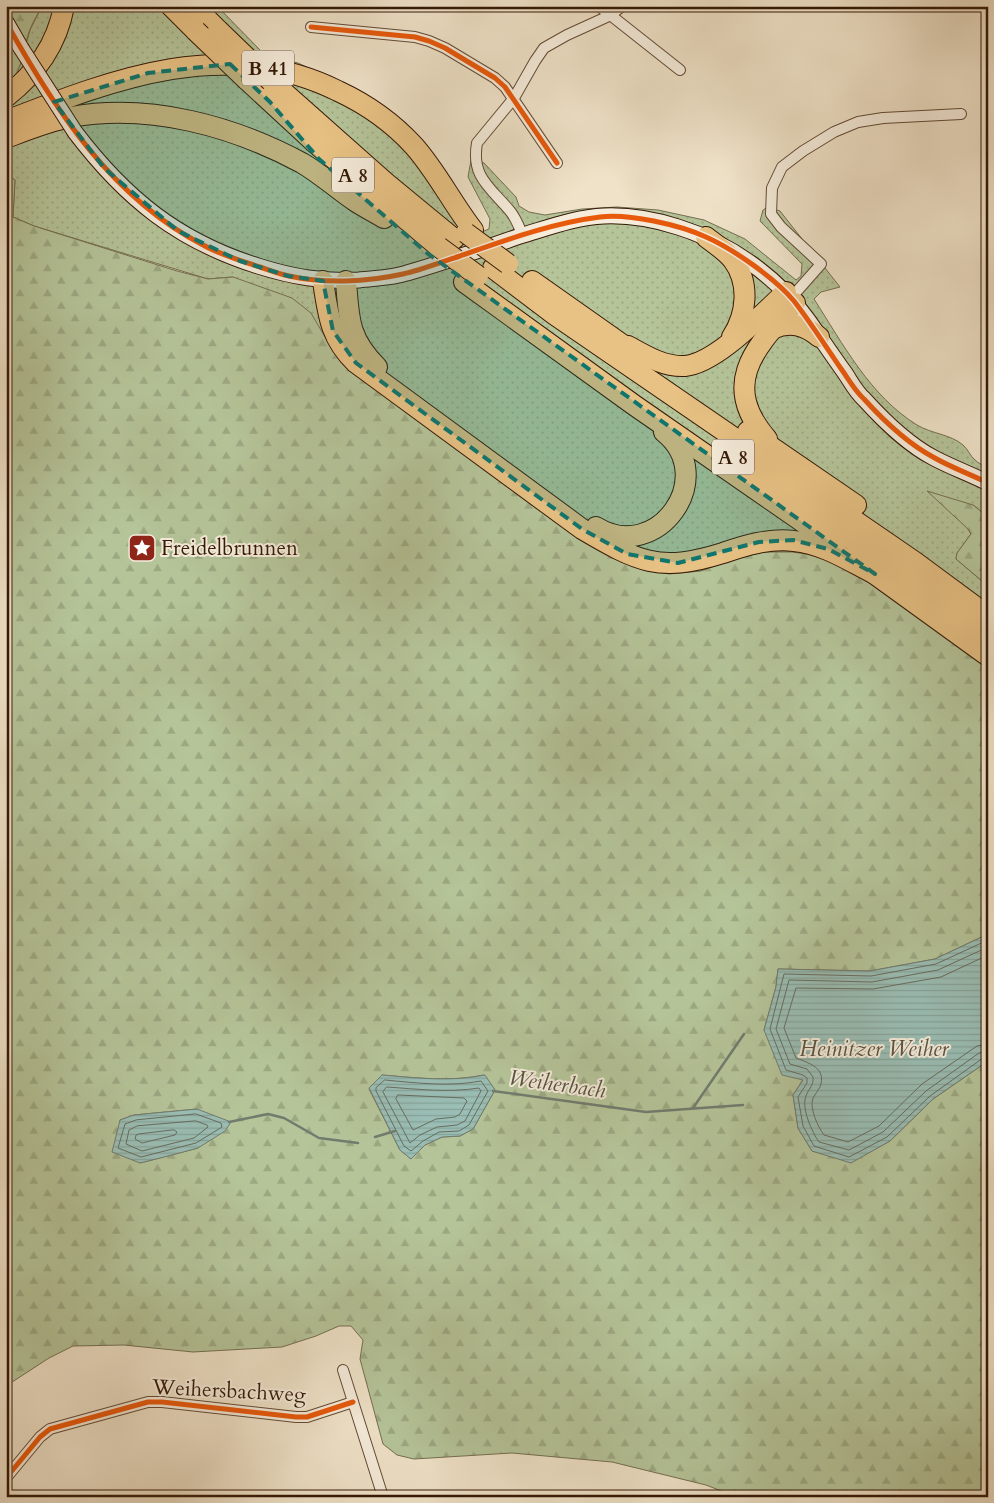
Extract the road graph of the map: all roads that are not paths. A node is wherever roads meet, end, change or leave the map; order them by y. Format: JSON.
{"nodes":[{"id":1,"x":64,"y":6,"type":"edge"},
{"id":2,"x":171,"y":6,"type":"edge"},
{"id":3,"x":194,"y":6,"type":"edge"},
{"id":4,"x":599,"y":6,"type":"edge"},
{"id":5,"x":622,"y":6,"type":"edge"},
{"id":6,"x":611,"y":15,"type":"junction"},
{"id":7,"x":6,"y":22,"type":"edge"},
{"id":8,"x":311,"y":27,"type":"dead end"},
{"id":9,"x":680,"y":70,"type":"dead end"},
{"id":10,"x":6,"y":97,"type":"edge"},
{"id":11,"x":514,"y":98,"type":"junction"},
{"id":12,"x":270,"y":102,"type":"junction"},
{"id":13,"x":961,"y":114,"type":"dead end"},
{"id":14,"x":6,"y":121,"type":"edge"},
{"id":15,"x":6,"y":138,"type":"edge"},
{"id":16,"x":557,"y":163,"type":"dead end"},
{"id":17,"x":384,"y":218,"type":"junction"},
{"id":18,"x":523,"y":236,"type":"junction"},
{"id":19,"x":706,"y":237,"type":"junction"},
{"id":20,"x":452,"y":240,"type":"junction"},
{"id":21,"x":486,"y":273,"type":"junction"},
{"id":22,"x":346,"y":280,"type":"junction"},
{"id":23,"x":323,"y":281,"type":"junction"},
{"id":24,"x":791,"y":298,"type":"junction"},
{"id":25,"x":772,"y":329,"type":"junction"},
{"id":26,"x":608,"y":334,"type":"junction"},
{"id":27,"x":819,"y":337,"type":"junction"},
{"id":28,"x":727,"y":345,"type":"junction"},
{"id":29,"x":634,"y":405,"type":"junction"},
{"id":30,"x":776,"y":450,"type":"junction"},
{"id":31,"x":988,"y":483,"type":"edge"},
{"id":32,"x":875,"y":574,"type":"junction"},
{"id":33,"x":952,"y":588,"type":"junction"},
{"id":34,"x":988,"y":616,"type":"edge"},
{"id":35,"x":988,"y":639,"type":"edge"},
{"id":36,"x":988,"y":656,"type":"edge"},
{"id":37,"x":343,"y":1370,"type":"dead end"},
{"id":38,"x":353,"y":1402,"type":"junction"},
{"id":39,"x":6,"y":1478,"type":"edge"},
{"id":40,"x":383,"y":1497,"type":"edge"}],
"edges":[{"from":1,"to":10,"type":"highway"},
{"from":2,"to":12,"type":"highway","number":"A 8","bridge":true},
{"from":3,"to":20,"type":"highway","number":"A 8","bridge":true},
{"from":4,"to":6,"type":"street"},
{"from":5,"to":6,"type":"street"},
{"from":6,"to":9,"type":"street"},
{"from":6,"to":11,"type":"street"},
{"from":7,"to":23,"type":"street","bridge":true},
{"from":8,"to":11,"type":"street"},
{"from":11,"to":16,"type":"street"},
{"from":11,"to":18,"type":"street"},
{"from":12,"to":17,"type":"highway"},
{"from":12,"to":20,"type":"highway","number":"A 8"},
{"from":13,"to":24,"type":"street"},
{"from":14,"to":20,"type":"highway","number":"B 41"},
{"from":15,"to":17,"type":"highway"},
{"from":17,"to":20,"type":"highway"},
{"from":18,"to":19,"type":"street"},
{"from":18,"to":22,"type":"street"},
{"from":19,"to":24,"type":"street"},
{"from":19,"to":28,"type":"highway"},
{"from":20,"to":21,"type":"highway","number":"A 8","bridge":true},
{"from":20,"to":21,"type":"highway","bridge":true},
{"from":21,"to":26,"type":"highway"},
{"from":21,"to":29,"type":"highway"},
{"from":21,"to":33,"type":"highway","number":"A 8"},
{"from":21,"to":35,"type":"highway","number":"A 8"},
{"from":22,"to":23,"type":"street"},
{"from":22,"to":29,"type":"highway"},
{"from":23,"to":32,"type":"highway"},
{"from":24,"to":25,"type":"highway"},
{"from":24,"to":27,"type":"street"},
{"from":24,"to":28,"type":"highway"},
{"from":25,"to":27,"type":"highway"},
{"from":25,"to":30,"type":"highway"},
{"from":26,"to":28,"type":"highway"},
{"from":26,"to":30,"type":"highway"},
{"from":27,"to":31,"type":"street"},
{"from":29,"to":32,"type":"highway"},
{"from":30,"to":33,"type":"highway"},
{"from":32,"to":36,"type":"highway"},
{"from":33,"to":34,"type":"highway","number":"A 8"},
{"from":37,"to":38,"type":"street"},
{"from":38,"to":39,"type":"street","name":"Weihersbachweg"},
{"from":38,"to":40,"type":"street"}]}
